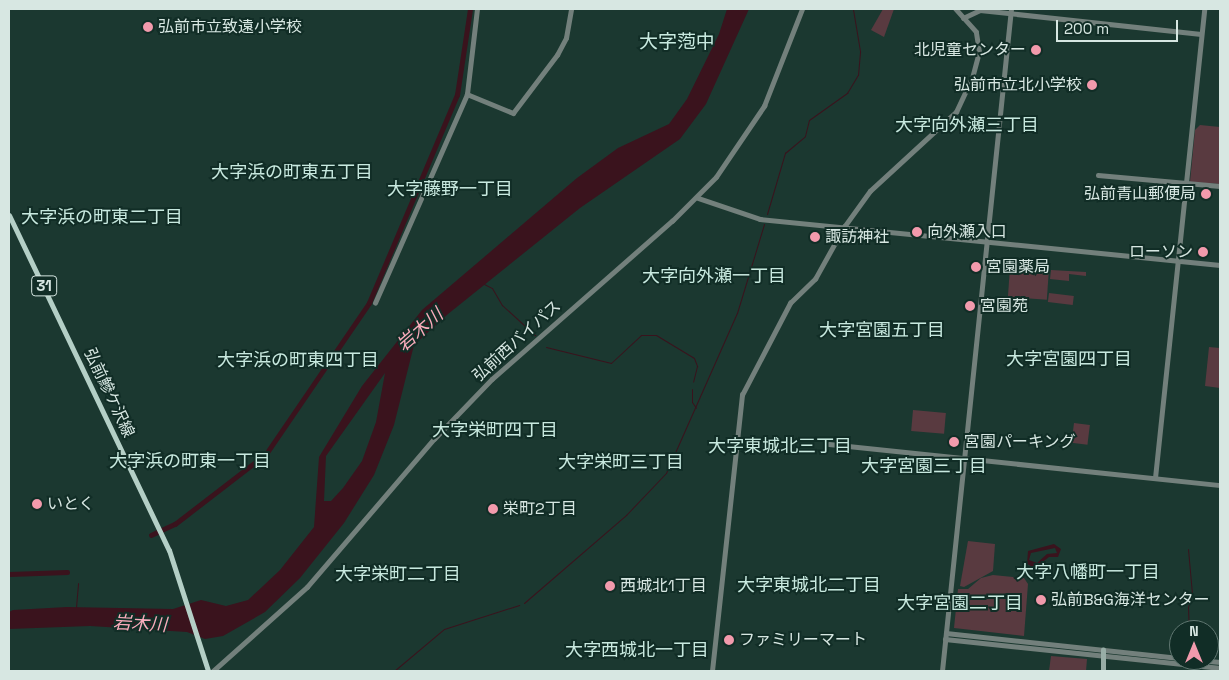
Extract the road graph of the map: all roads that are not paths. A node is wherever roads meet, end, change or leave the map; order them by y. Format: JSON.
{"nodes":[{"id":1,"x":477,"y":9,"type":"edge"},
{"id":2,"x":571,"y":9,"type":"edge"},
{"id":3,"x":802,"y":9,"type":"edge"},
{"id":4,"x":956,"y":9,"type":"edge"},
{"id":5,"x":1204,"y":9,"type":"edge"},
{"id":6,"x":1010,"y":11,"type":"edge"},
{"id":7,"x":963,"y":18,"type":"junction"},
{"id":8,"x":1201,"y":34,"type":"junction"},
{"id":9,"x":467,"y":94,"type":"junction"},
{"id":10,"x":1098,"y":175,"type":"dead end"},
{"id":11,"x":1185,"y":184,"type":"junction"},
{"id":12,"x":1220,"y":186,"type":"edge"},
{"id":13,"x":698,"y":198,"type":"junction"},
{"id":14,"x":9,"y":215,"type":"edge"},
{"id":15,"x":844,"y":227,"type":"junction"},
{"id":16,"x":986,"y":241,"type":"junction"},
{"id":17,"x":1177,"y":260,"type":"junction"},
{"id":18,"x":1220,"y":265,"type":"edge"},
{"id":19,"x":375,"y":303,"type":"dead end"},
{"id":20,"x":829,"y":444,"type":"dead end"},
{"id":21,"x":963,"y":458,"type":"junction"},
{"id":22,"x":1155,"y":478,"type":"junction"},
{"id":23,"x":1220,"y":485,"type":"edge"},
{"id":24,"x":946,"y":633,"type":"junction"},
{"id":25,"x":945,"y":639,"type":"junction"},
{"id":26,"x":1103,"y":650,"type":"junction"},
{"id":27,"x":1103,"y":657,"type":"junction"},
{"id":28,"x":1169,"y":657,"type":"edge"},
{"id":29,"x":1220,"y":668,"type":"edge"},
{"id":30,"x":207,"y":669,"type":"edge"},
{"id":31,"x":213,"y":671,"type":"edge"},
{"id":32,"x":712,"y":671,"type":"edge"},
{"id":33,"x":942,"y":671,"type":"edge"},
{"id":34,"x":1103,"y":671,"type":"edge"}],
"edges":[{"from":1,"to":9,"type":"street"},
{"from":2,"to":9,"type":"street"},
{"from":3,"to":13,"type":"street","name":"弘前西バイパス"},
{"from":4,"to":7,"type":"street"},
{"from":5,"to":8,"type":"street"},
{"from":6,"to":7,"type":"street"},
{"from":6,"to":8,"type":"street"},
{"from":6,"to":16,"type":"street"},
{"from":7,"to":15,"type":"street"},
{"from":8,"to":11,"type":"street"},
{"from":9,"to":19,"type":"street"},
{"from":10,"to":11,"type":"street"},
{"from":11,"to":12,"type":"street"},
{"from":11,"to":17,"type":"street"},
{"from":13,"to":15,"type":"street"},
{"from":13,"to":31,"type":"street","name":"弘前西バイパス"},
{"from":14,"to":30,"type":"main road","name":"弘前鰺ケ沢線","number":"31"},
{"from":15,"to":16,"type":"street"},
{"from":15,"to":32,"type":"street"},
{"from":16,"to":17,"type":"street"},
{"from":16,"to":21,"type":"street"},
{"from":17,"to":18,"type":"street"},
{"from":17,"to":22,"type":"street"},
{"from":20,"to":21,"type":"street"},
{"from":21,"to":22,"type":"street"},
{"from":21,"to":24,"type":"street"},
{"from":22,"to":23,"type":"street"},
{"from":24,"to":25,"type":"street"},
{"from":24,"to":26,"type":"street"},
{"from":25,"to":27,"type":"street"},
{"from":25,"to":33,"type":"street"},
{"from":26,"to":27,"type":"main road"},
{"from":26,"to":28,"type":"street"},
{"from":27,"to":29,"type":"street"},
{"from":27,"to":34,"type":"main road"}]}
